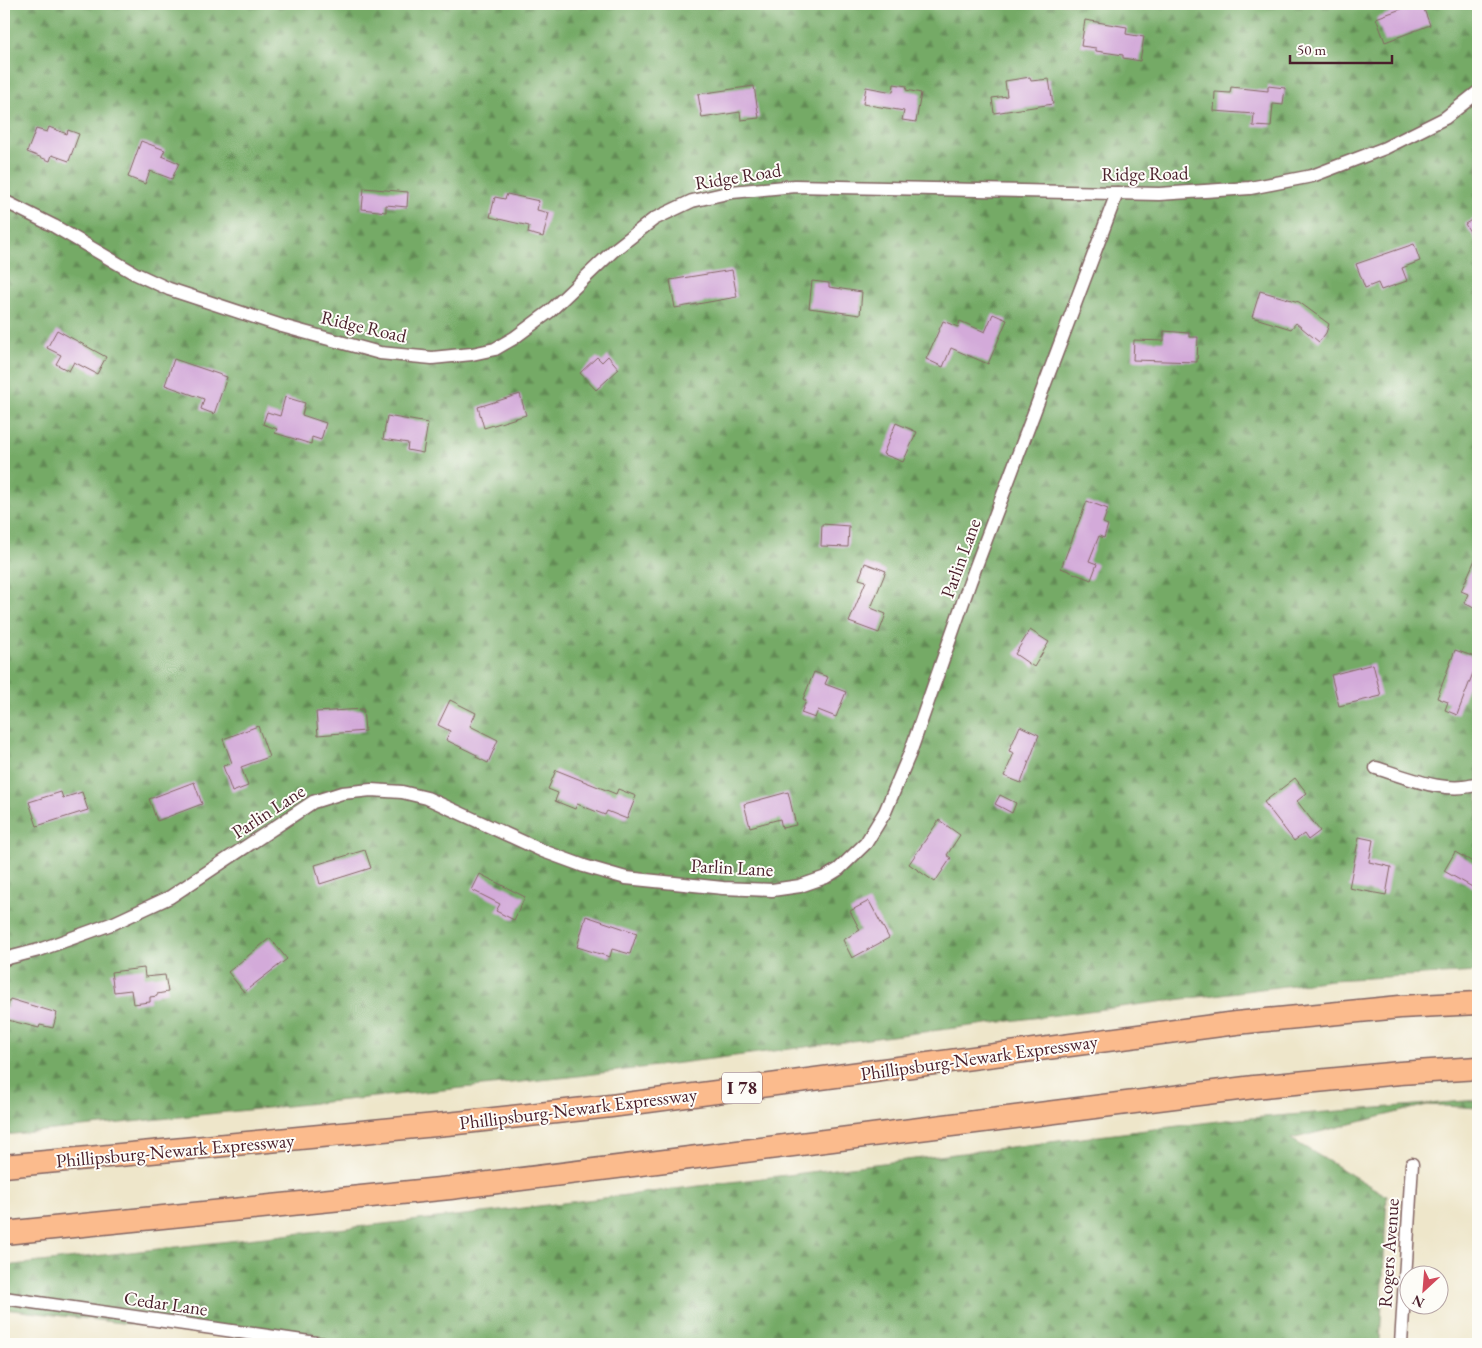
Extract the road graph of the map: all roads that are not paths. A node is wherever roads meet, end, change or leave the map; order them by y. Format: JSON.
{"nodes":[{"id":1,"x":1478,"y":92,"type":"edge"},
{"id":2,"x":1117,"y":193,"type":"junction"},
{"id":3,"x":4,"y":201,"type":"edge"},
{"id":4,"x":1376,"y":768,"type":"dead end"},
{"id":5,"x":1478,"y":784,"type":"edge"},
{"id":6,"x":4,"y":959,"type":"edge"},
{"id":7,"x":1478,"y":988,"type":"edge"},
{"id":8,"x":1478,"y":1003,"type":"edge"},
{"id":9,"x":1236,"y":1023,"type":"junction"},
{"id":10,"x":1478,"y":1068,"type":"edge"},
{"id":11,"x":1412,"y":1164,"type":"dead end"},
{"id":12,"x":4,"y":1166,"type":"edge"},
{"id":13,"x":4,"y":1232,"type":"edge"},
{"id":14,"x":4,"y":1298,"type":"edge"},
{"id":15,"x":323,"y":1344,"type":"edge"},
{"id":16,"x":1401,"y":1344,"type":"edge"}],
"edges":[{"from":1,"to":2,"type":"street","name":"Ridge Road"},
{"from":2,"to":3,"type":"street","name":"Ridge Road"},
{"from":2,"to":6,"type":"street","name":"Parlin Lane"},
{"from":4,"to":5,"type":"street"},
{"from":7,"to":9,"type":"highway"},
{"from":8,"to":9,"type":"highway","name":"Phillipsburg-Newark Expressway","number":"I 78"},
{"from":9,"to":12,"type":"highway","name":"Phillipsburg-Newark Expressway","number":"I 78"},
{"from":10,"to":13,"type":"highway"},
{"from":11,"to":16,"type":"street","name":"Rogers Avenue"},
{"from":14,"to":15,"type":"street","name":"Cedar Lane"}]}
